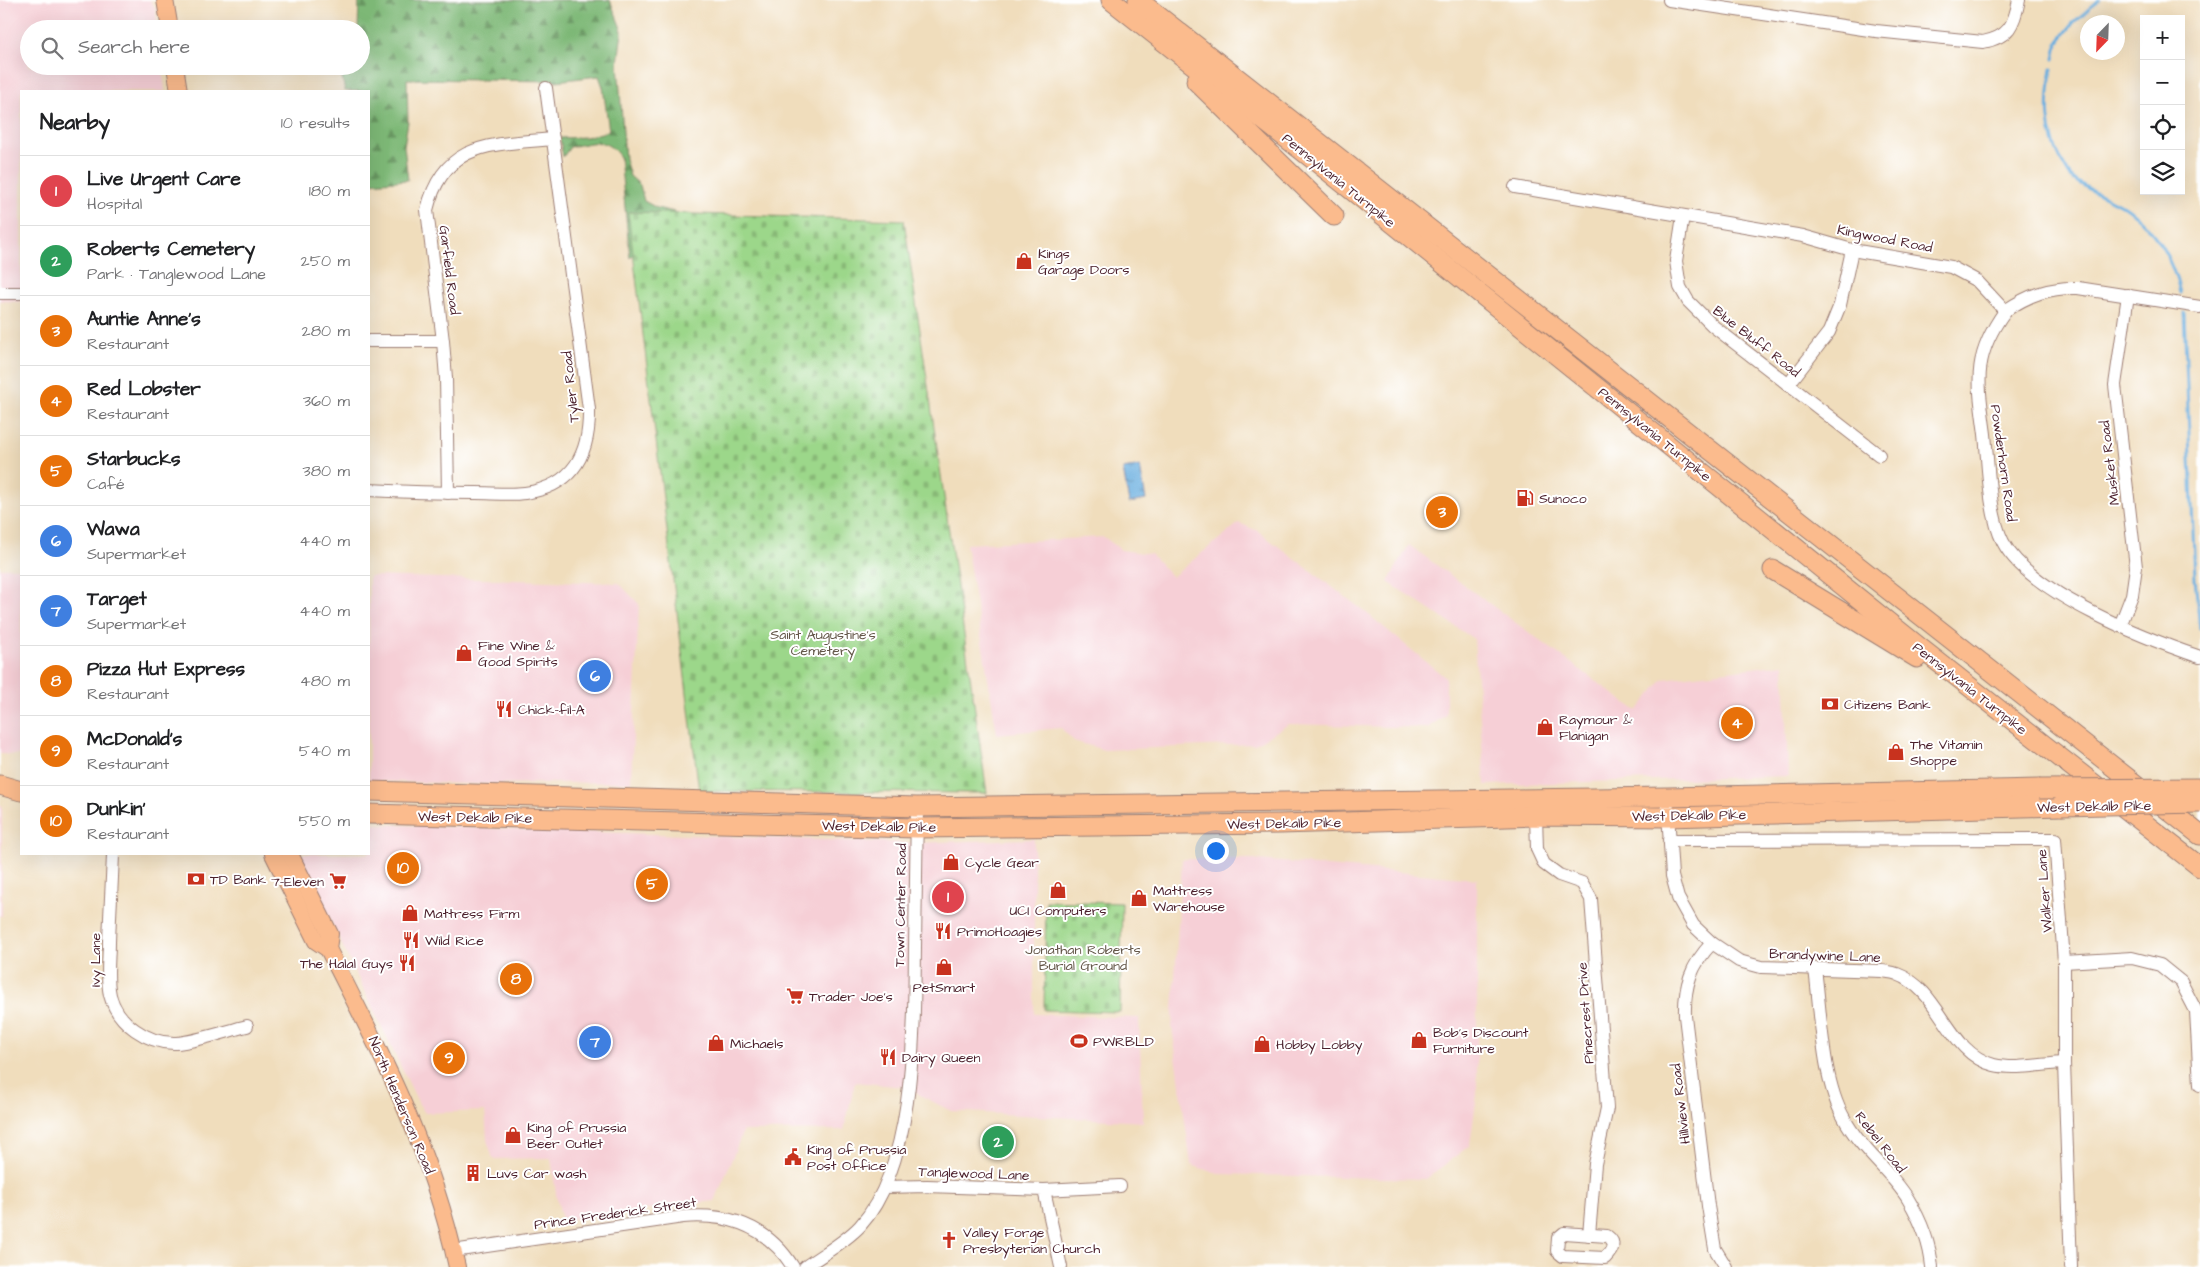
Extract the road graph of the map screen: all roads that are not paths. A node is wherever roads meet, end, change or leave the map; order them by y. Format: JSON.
{"nodes":[{"id":1,"x":165,"y":0,"type":"edge"},
{"id":2,"x":1111,"y":0,"type":"edge"},
{"id":3,"x":1668,"y":0,"type":"edge"},
{"id":4,"x":2019,"y":0,"type":"edge"},
{"id":5,"x":1134,"y":8,"type":"edge"},
{"id":6,"x":168,"y":20,"type":"edge"},
{"id":7,"x":176,"y":75,"type":"edge"},
{"id":8,"x":546,"y":88,"type":"dead end"},
{"id":9,"x":179,"y":90,"type":"edge"},
{"id":10,"x":553,"y":139,"type":"junction"},
{"id":11,"x":1515,"y":187,"type":"dead end"},
{"id":12,"x":1334,"y":216,"type":"dead end"},
{"id":13,"x":1683,"y":216,"type":"junction"},
{"id":14,"x":1852,"y":250,"type":"junction"},
{"id":15,"x":0,"y":293,"type":"edge"},
{"id":16,"x":20,"y":293,"type":"edge"},
{"id":17,"x":2128,"y":295,"type":"junction"},
{"id":18,"x":2200,"y":307,"type":"edge"},
{"id":19,"x":2005,"y":311,"type":"junction"},
{"id":20,"x":370,"y":341,"type":"edge"},
{"id":21,"x":443,"y":341,"type":"junction"},
{"id":22,"x":1788,"y":385,"type":"junction"},
{"id":23,"x":1879,"y":455,"type":"dead end"},
{"id":24,"x":370,"y":490,"type":"edge"},
{"id":25,"x":448,"y":493,"type":"junction"},
{"id":26,"x":1773,"y":570,"type":"dead end"},
{"id":27,"x":2120,"y":626,"type":"junction"},
{"id":28,"x":2200,"y":657,"type":"edge"},
{"id":29,"x":2013,"y":722,"type":"junction"},
{"id":30,"x":20,"y":778,"type":"edge"},
{"id":31,"x":0,"y":780,"type":"edge"},
{"id":32,"x":0,"y":785,"type":"edge"},
{"id":33,"x":2200,"y":788,"type":"edge"},
{"id":34,"x":20,"y":791,"type":"edge"},
{"id":35,"x":370,"y":791,"type":"edge"},
{"id":36,"x":1668,"y":797,"type":"junction"},
{"id":37,"x":620,"y":799,"type":"junction"},
{"id":38,"x":670,"y":801,"type":"junction"},
{"id":39,"x":2200,"y":803,"type":"edge"},
{"id":40,"x":917,"y":807,"type":"junction"},
{"id":41,"x":370,"y":814,"type":"edge"},
{"id":42,"x":1536,"y":816,"type":"junction"},
{"id":43,"x":1668,"y":817,"type":"junction"},
{"id":44,"x":540,"y":818,"type":"junction"},
{"id":45,"x":608,"y":821,"type":"junction"},
{"id":46,"x":917,"y":828,"type":"junction"},
{"id":47,"x":2200,"y":835,"type":"edge"},
{"id":48,"x":1669,"y":840,"type":"junction"},
{"id":49,"x":113,"y":855,"type":"edge"},
{"id":50,"x":274,"y":855,"type":"edge"},
{"id":51,"x":290,"y":855,"type":"edge"},
{"id":52,"x":2200,"y":867,"type":"edge"},
{"id":53,"x":1712,"y":943,"type":"junction"},
{"id":54,"x":328,"y":950,"type":"junction"},
{"id":55,"x":2064,"y":962,"type":"junction"},
{"id":56,"x":1815,"y":969,"type":"junction"},
{"id":57,"x":247,"y":1026,"type":"dead end"},
{"id":58,"x":2064,"y":1063,"type":"junction"},
{"id":59,"x":2200,"y":1085,"type":"edge"},
{"id":60,"x":1120,"y":1186,"type":"dead end"},
{"id":61,"x":884,"y":1187,"type":"junction"},
{"id":62,"x":1044,"y":1190,"type":"junction"},
{"id":63,"x":1589,"y":1235,"type":"dead end"},
{"id":64,"x":453,"y":1250,"type":"junction"},
{"id":65,"x":457,"y":1267,"type":"edge"},
{"id":66,"x":793,"y":1267,"type":"edge"},
{"id":67,"x":805,"y":1267,"type":"edge"},
{"id":68,"x":1061,"y":1267,"type":"edge"},
{"id":69,"x":1726,"y":1267,"type":"edge"},
{"id":70,"x":1932,"y":1267,"type":"edge"},
{"id":71,"x":2071,"y":1267,"type":"edge"}],
"edges":[{"from":1,"to":6,"type":"main road"},
{"from":2,"to":5,"type":"highway","name":"Pennsylvania Turnpike"},
{"from":3,"to":4,"type":"street"},
{"from":5,"to":12,"type":"highway"},
{"from":5,"to":29,"type":"highway","name":"Pennsylvania Turnpike"},
{"from":5,"to":47,"type":"highway","name":"Pennsylvania Turnpike"},
{"from":7,"to":9,"type":"main road"},
{"from":8,"to":10,"type":"street","name":"Tyler Road"},
{"from":10,"to":21,"type":"street","name":"Garfield Road"},
{"from":10,"to":25,"type":"street","name":"Tyler Road"},
{"from":11,"to":13,"type":"street","name":"Kingwood Road"},
{"from":13,"to":14,"type":"street","name":"Kingwood Road"},
{"from":13,"to":22,"type":"street","name":"Blue Bluff Road"},
{"from":14,"to":19,"type":"street","name":"Kingwood Road"},
{"from":14,"to":22,"type":"street"},
{"from":15,"to":16,"type":"street"},
{"from":17,"to":18,"type":"street"},
{"from":17,"to":19,"type":"street"},
{"from":17,"to":27,"type":"street","name":"Musket Road"},
{"from":19,"to":27,"type":"street","name":"Powderhorn Road"},
{"from":20,"to":21,"type":"street"},
{"from":21,"to":25,"type":"street","name":"Garfield Road"},
{"from":22,"to":23,"type":"street","name":"Blue Bluff Road"},
{"from":24,"to":25,"type":"street","name":"Tyler Road"},
{"from":26,"to":29,"type":"highway"},
{"from":27,"to":28,"type":"street","name":"Powderhorn Road"},
{"from":29,"to":52,"type":"highway","name":"Pennsylvania Turnpike"},
{"from":30,"to":31,"type":"highway"},
{"from":32,"to":34,"type":"highway"},
{"from":33,"to":36,"type":"highway","name":"West Dekalb Pike","bridge":true},
{"from":35,"to":37,"type":"highway","name":"West Dekalb Pike"},
{"from":36,"to":40,"type":"highway","name":"West Dekalb Pike"},
{"from":36,"to":43,"type":"street","name":"Brandywine Lane"},
{"from":37,"to":38,"type":"highway","name":"West Dekalb Pike"},
{"from":37,"to":44,"type":"highway"},
{"from":38,"to":40,"type":"highway","name":"West Dekalb Pike"},
{"from":38,"to":45,"type":"highway"},
{"from":39,"to":43,"type":"highway","name":"West Dekalb Pike","bridge":true},
{"from":40,"to":46,"type":"street","name":"Town Center Road"},
{"from":41,"to":44,"type":"highway","name":"West Dekalb Pike"},
{"from":42,"to":43,"type":"highway","name":"West Dekalb Pike"},
{"from":42,"to":46,"type":"highway","name":"West Dekalb Pike"},
{"from":42,"to":63,"type":"street","name":"Pinecrest Drive"},
{"from":43,"to":48,"type":"street","name":"Brandywine Lane"},
{"from":44,"to":45,"type":"highway","name":"West Dekalb Pike"},
{"from":45,"to":46,"type":"highway","name":"West Dekalb Pike"},
{"from":46,"to":61,"type":"street","name":"Town Center Road"},
{"from":48,"to":53,"type":"street","name":"Brandywine Lane"},
{"from":48,"to":55,"type":"street","name":"Walker Lane"},
{"from":49,"to":57,"type":"street","name":"Ivy Lane"},
{"from":50,"to":54,"type":"main road","name":"North Henderson Road"},
{"from":51,"to":54,"type":"main road","name":"North Henderson Road"},
{"from":53,"to":56,"type":"street","name":"Brandywine Lane"},
{"from":53,"to":69,"type":"street","name":"Hillview Road"},
{"from":54,"to":64,"type":"main road","name":"North Henderson Road"},
{"from":55,"to":58,"type":"street","name":"Walker Lane"},
{"from":55,"to":59,"type":"street"},
{"from":56,"to":58,"type":"street","name":"Brandywine Lane"},
{"from":56,"to":70,"type":"street","name":"Rebel Road"},
{"from":58,"to":71,"type":"street","name":"Walker Lane"},
{"from":60,"to":62,"type":"street"},
{"from":61,"to":62,"type":"street","name":"Tanglewood Lane"},
{"from":61,"to":67,"type":"street","name":"Town Center Road"},
{"from":62,"to":68,"type":"street","name":"Tanglewood Lane"},
{"from":64,"to":65,"type":"main road","name":"North Henderson Road"},
{"from":64,"to":66,"type":"street","name":"Prince Frederick Street"}]}
